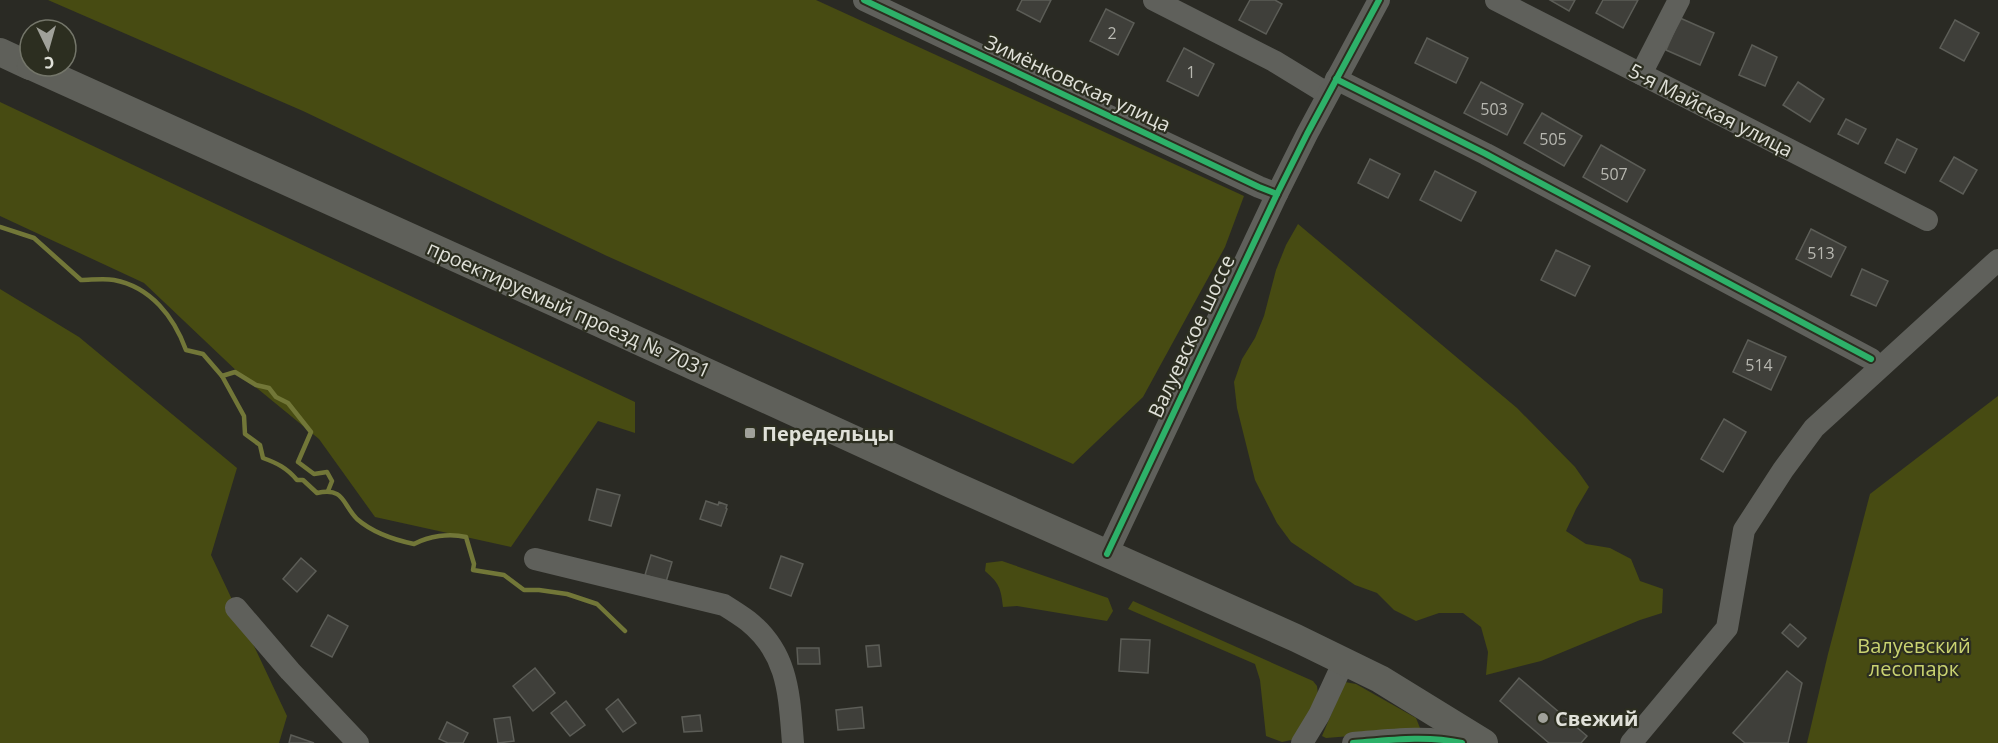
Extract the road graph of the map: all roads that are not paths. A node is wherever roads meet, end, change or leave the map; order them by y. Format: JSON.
{"nodes":[{"id":1,"x":864,"y":0,"type":"edge"},
{"id":2,"x":1154,"y":0,"type":"edge"},
{"id":3,"x":1379,"y":0,"type":"edge"},
{"id":4,"x":1496,"y":0,"type":"edge"},
{"id":5,"x":1679,"y":0,"type":"edge"},
{"id":6,"x":0,"y":52,"type":"edge"},
{"id":7,"x":18,"y":60,"type":"edge"},
{"id":8,"x":1641,"y":74,"type":"junction"},
{"id":9,"x":56,"y":78,"type":"edge"},
{"id":10,"x":1332,"y":87,"type":"junction"},
{"id":11,"x":1277,"y":194,"type":"junction"},
{"id":12,"x":1927,"y":220,"type":"dead end"},
{"id":13,"x":1998,"y":260,"type":"edge"},
{"id":14,"x":1872,"y":359,"type":"dead end"},
{"id":15,"x":1107,"y":554,"type":"junction"},
{"id":16,"x":535,"y":560,"type":"dead end"},
{"id":17,"x":236,"y":608,"type":"dead end"},
{"id":18,"x":1344,"y":661,"type":"junction"},
{"id":19,"x":358,"y":743,"type":"edge"},
{"id":20,"x":793,"y":743,"type":"edge"},
{"id":21,"x":1302,"y":743,"type":"edge"},
{"id":22,"x":1353,"y":743,"type":"edge"},
{"id":23,"x":1462,"y":743,"type":"edge"},
{"id":24,"x":1484,"y":743,"type":"edge"},
{"id":25,"x":1631,"y":743,"type":"edge"}],
"edges":[{"from":1,"to":11,"type":"street","name":"Зимёнковская улица"},
{"from":2,"to":10,"type":"street"},
{"from":3,"to":10,"type":"street","name":"Валуевское шоссе"},
{"from":4,"to":8,"type":"street","name":"5-я Майская улица"},
{"from":5,"to":8,"type":"street"},
{"from":6,"to":7,"type":"main road","name":"проектируемый проезд № 7031"},
{"from":8,"to":12,"type":"street","name":"5-я Майская улица"},
{"from":9,"to":15,"type":"main road","name":"проектируемый проезд № 7031"},
{"from":10,"to":11,"type":"street","name":"Валуевское шоссе"},
{"from":10,"to":14,"type":"street"},
{"from":11,"to":15,"type":"street","name":"Валуевское шоссе"},
{"from":13,"to":25,"type":"street"},
{"from":15,"to":18,"type":"main road"},
{"from":16,"to":20,"type":"street"},
{"from":17,"to":19,"type":"street"},
{"from":18,"to":21,"type":"street"},
{"from":18,"to":24,"type":"main road"},
{"from":22,"to":23,"type":"street"}]}
